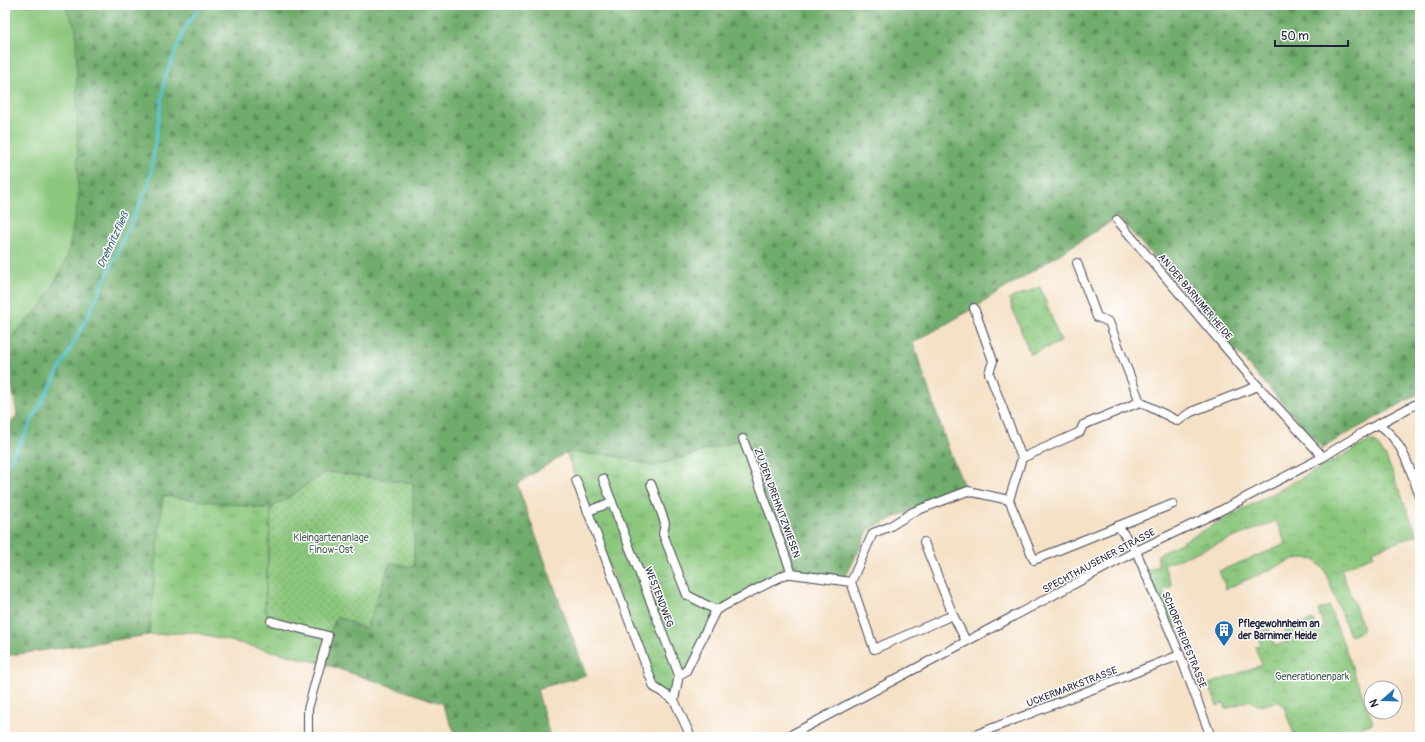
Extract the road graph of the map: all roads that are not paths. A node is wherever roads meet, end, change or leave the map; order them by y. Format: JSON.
{"nodes":[{"id":1,"x":1117,"y":220,"type":"dead end"},
{"id":2,"x":1077,"y":263,"type":"dead end"},
{"id":3,"x":974,"y":308,"type":"dead end"},
{"id":4,"x":1258,"y":386,"type":"junction"},
{"id":5,"x":1140,"y":402,"type":"junction"},
{"id":6,"x":1420,"y":402,"type":"edge"},
{"id":7,"x":1378,"y":424,"type":"junction"},
{"id":8,"x":742,"y":439,"type":"dead end"},
{"id":9,"x":1323,"y":457,"type":"junction"},
{"id":10,"x":1022,"y":458,"type":"junction"},
{"id":11,"x":603,"y":479,"type":"dead end"},
{"id":12,"x":576,"y":480,"type":"dead end"},
{"id":13,"x":651,"y":484,"type":"dead end"},
{"id":14,"x":1420,"y":497,"type":"edge"},
{"id":15,"x":1008,"y":500,"type":"junction"},
{"id":16,"x":612,"y":502,"type":"junction"},
{"id":17,"x":1172,"y":504,"type":"dead end"},
{"id":18,"x":588,"y":511,"type":"junction"},
{"id":19,"x":1118,"y":526,"type":"junction"},
{"id":20,"x":924,"y":542,"type":"dead end"},
{"id":21,"x":1136,"y":551,"type":"junction"},
{"id":22,"x":792,"y":574,"type":"junction"},
{"id":23,"x":851,"y":582,"type":"junction"},
{"id":24,"x":716,"y":610,"type":"junction"},
{"id":25,"x":953,"y":615,"type":"junction"},
{"id":26,"x":271,"y":621,"type":"dead end"},
{"id":27,"x":966,"y":641,"type":"junction"},
{"id":28,"x":1180,"y":655,"type":"junction"},
{"id":29,"x":679,"y":675,"type":"junction"},
{"id":30,"x":674,"y":700,"type":"junction"},
{"id":31,"x":314,"y":736,"type":"edge"},
{"id":32,"x":691,"y":737,"type":"edge"},
{"id":33,"x":787,"y":737,"type":"edge"},
{"id":34,"x":970,"y":737,"type":"edge"},
{"id":35,"x":1211,"y":737,"type":"edge"}],
"edges":[{"from":1,"to":4,"type":"street","name":"AN DER BARNIMER HEIDE"},
{"from":2,"to":5,"type":"street"},
{"from":3,"to":10,"type":"street"},
{"from":4,"to":5,"type":"street"},
{"from":4,"to":9,"type":"street","name":"AN DER BARNIMER HEIDE"},
{"from":5,"to":10,"type":"street"},
{"from":6,"to":7,"type":"street","name":"SPECHTHAUSENER STRASSE"},
{"from":7,"to":9,"type":"street","name":"SPECHTHAUSENER STRASSE"},
{"from":7,"to":14,"type":"street"},
{"from":8,"to":22,"type":"street","name":"ZU DEN DREHNITZWIESEN"},
{"from":9,"to":21,"type":"street","name":"SPECHTHAUSENER STRASSE"},
{"from":10,"to":15,"type":"street"},
{"from":11,"to":16,"type":"street","name":"WESTENDWEG"},
{"from":12,"to":18,"type":"street"},
{"from":13,"to":24,"type":"street"},
{"from":15,"to":19,"type":"street"},
{"from":15,"to":23,"type":"street"},
{"from":16,"to":18,"type":"street"},
{"from":16,"to":29,"type":"street","name":"WESTENDWEG"},
{"from":17,"to":19,"type":"street"},
{"from":18,"to":30,"type":"street"},
{"from":19,"to":21,"type":"street","name":"SCHORFHEIDESTRASSE"},
{"from":20,"to":25,"type":"street"},
{"from":21,"to":27,"type":"street","name":"SPECHTHAUSENER STRASSE"},
{"from":21,"to":28,"type":"street","name":"SCHORFHEIDESTRASSE"},
{"from":22,"to":23,"type":"street","name":"ZU DEN DREHNITZWIESEN"},
{"from":22,"to":24,"type":"street"},
{"from":23,"to":25,"type":"street"},
{"from":24,"to":29,"type":"street"},
{"from":25,"to":27,"type":"street"},
{"from":26,"to":31,"type":"street"},
{"from":27,"to":33,"type":"street","name":"SPECHTHAUSENER STRASSE"},
{"from":28,"to":34,"type":"street","name":"UCKERMARKSTRASSE"},
{"from":28,"to":35,"type":"street","name":"SCHORFHEIDESTRASSE"},
{"from":29,"to":30,"type":"street"},
{"from":30,"to":32,"type":"street"}]}
